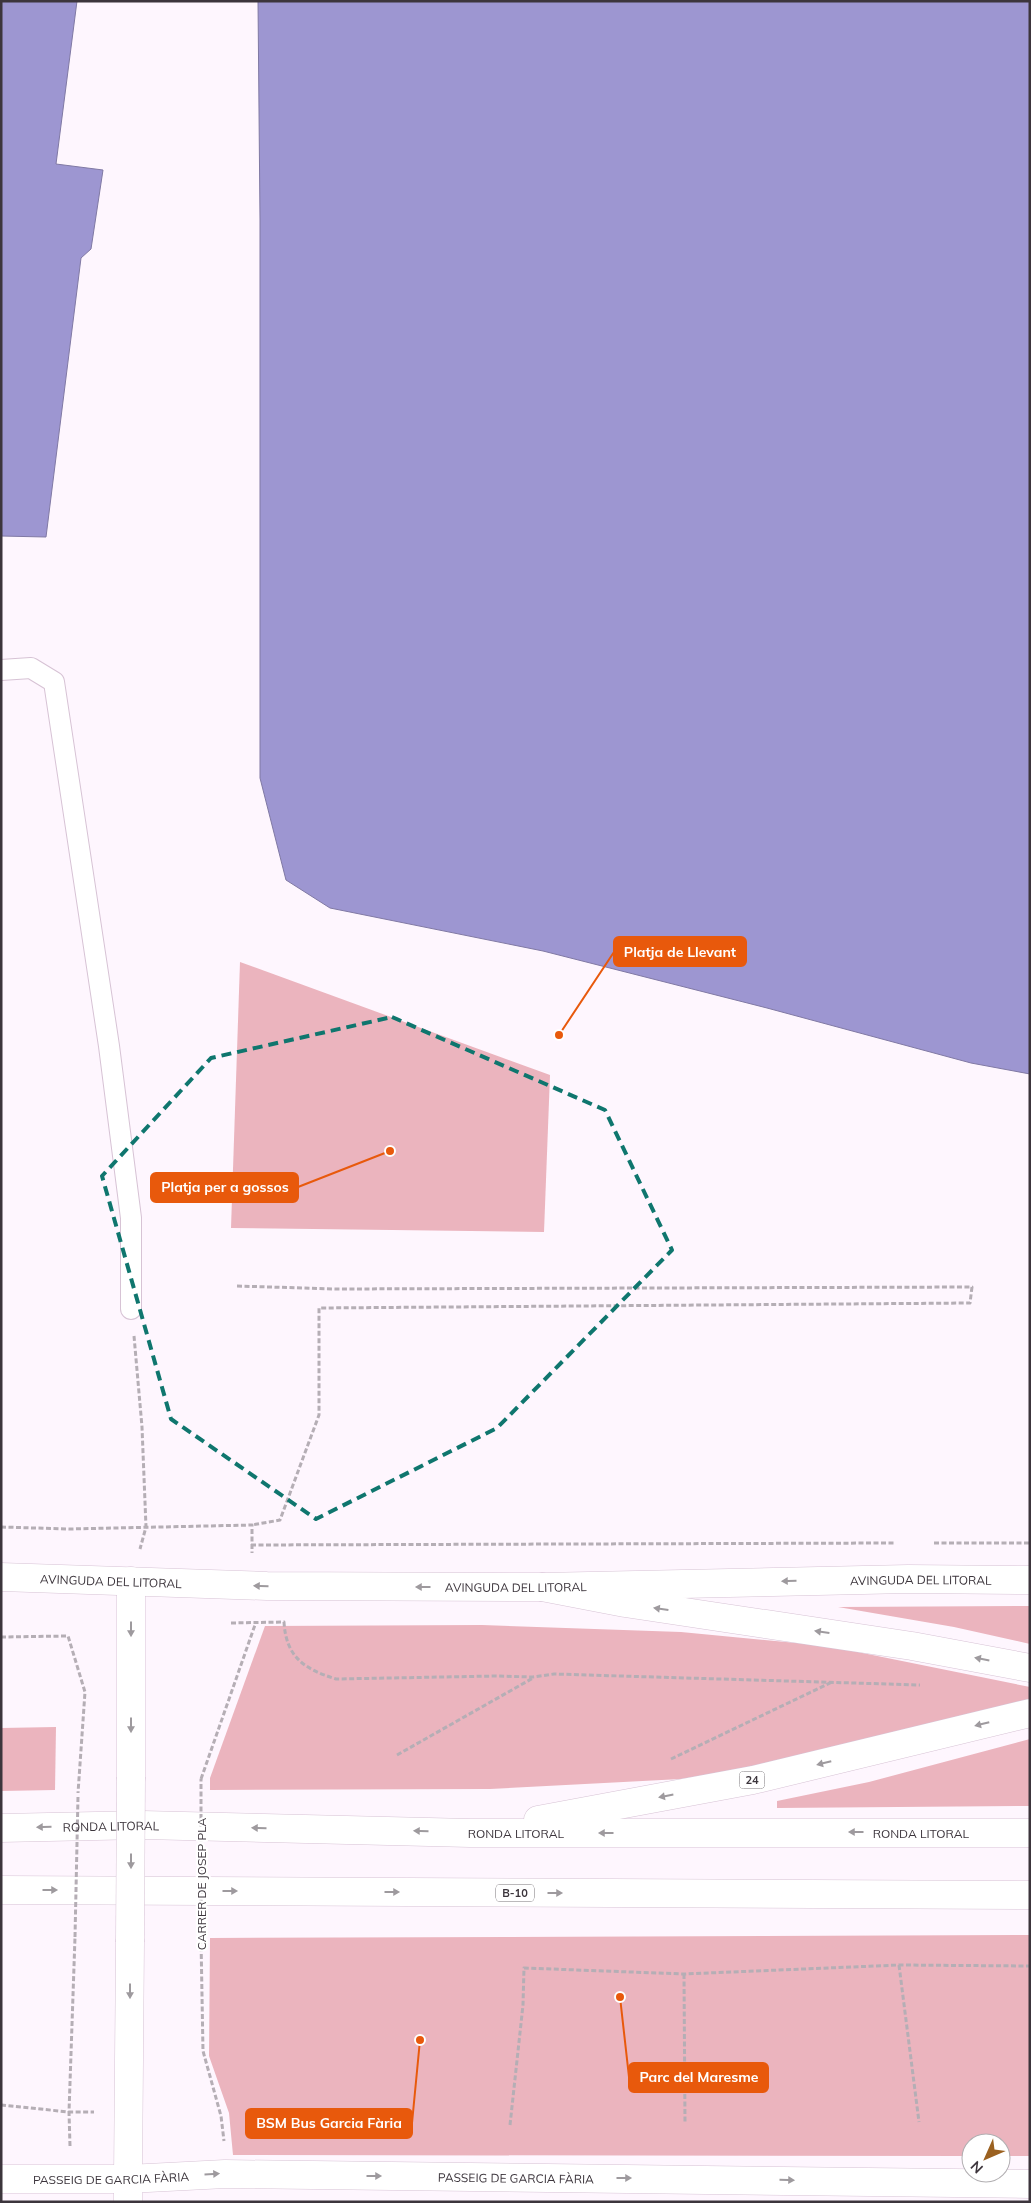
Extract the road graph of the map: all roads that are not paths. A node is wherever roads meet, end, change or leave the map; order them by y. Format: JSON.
{"nodes":[{"id":1,"x":1,"y":670,"type":"edge"},
{"id":2,"x":131,"y":1309,"type":"road end"},
{"id":3,"x":1,"y":1577,"type":"edge"},
{"id":4,"x":1030,"y":1580,"type":"edge"},
{"id":5,"x":131,"y":1581,"type":"junction"},
{"id":6,"x":542,"y":1587,"type":"junction"},
{"id":7,"x":1030,"y":1668,"type":"edge"},
{"id":8,"x":1030,"y":1713,"type":"edge"},
{"id":9,"x":1,"y":1828,"type":"edge"},
{"id":10,"x":470,"y":1832,"type":"junction"},
{"id":11,"x":1030,"y":1832,"type":"edge"},
{"id":12,"x":1,"y":1890,"type":"edge"},
{"id":13,"x":1030,"y":1895,"type":"edge"},
{"id":14,"x":1,"y":2178,"type":"edge"},
{"id":15,"x":1030,"y":2184,"type":"edge"},
{"id":16,"x":128,"y":2190,"type":"edge"}],
"edges":[{"from":1,"to":2,"type":"lane"},
{"from":3,"to":5,"type":"main road","name":"AVINGUDA DEL LITORAL"},
{"from":4,"to":6,"type":"main road","name":"AVINGUDA DEL LITORAL","one_way":true},
{"from":6,"to":5,"type":"main road","name":"AVINGUDA DEL LITORAL","one_way":true},
{"from":5,"to":16,"type":"main road","one_way":true,"bridge":true},
{"from":7,"to":6,"type":"main road","one_way":true},
{"from":8,"to":10,"type":"main road","number":"24","one_way":true},
{"from":10,"to":9,"type":"main road","name":"RONDA LITORAL","one_way":true},
{"from":11,"to":10,"type":"main road","name":"RONDA LITORAL","one_way":true},
{"from":12,"to":13,"type":"main road","number":"B-10","one_way":true},
{"from":14,"to":16,"type":"main road","name":"PASSEIG DE GARCIA FÀRIA"},
{"from":16,"to":15,"type":"main road","name":"PASSEIG DE GARCIA FÀRIA","one_way":true}]}
